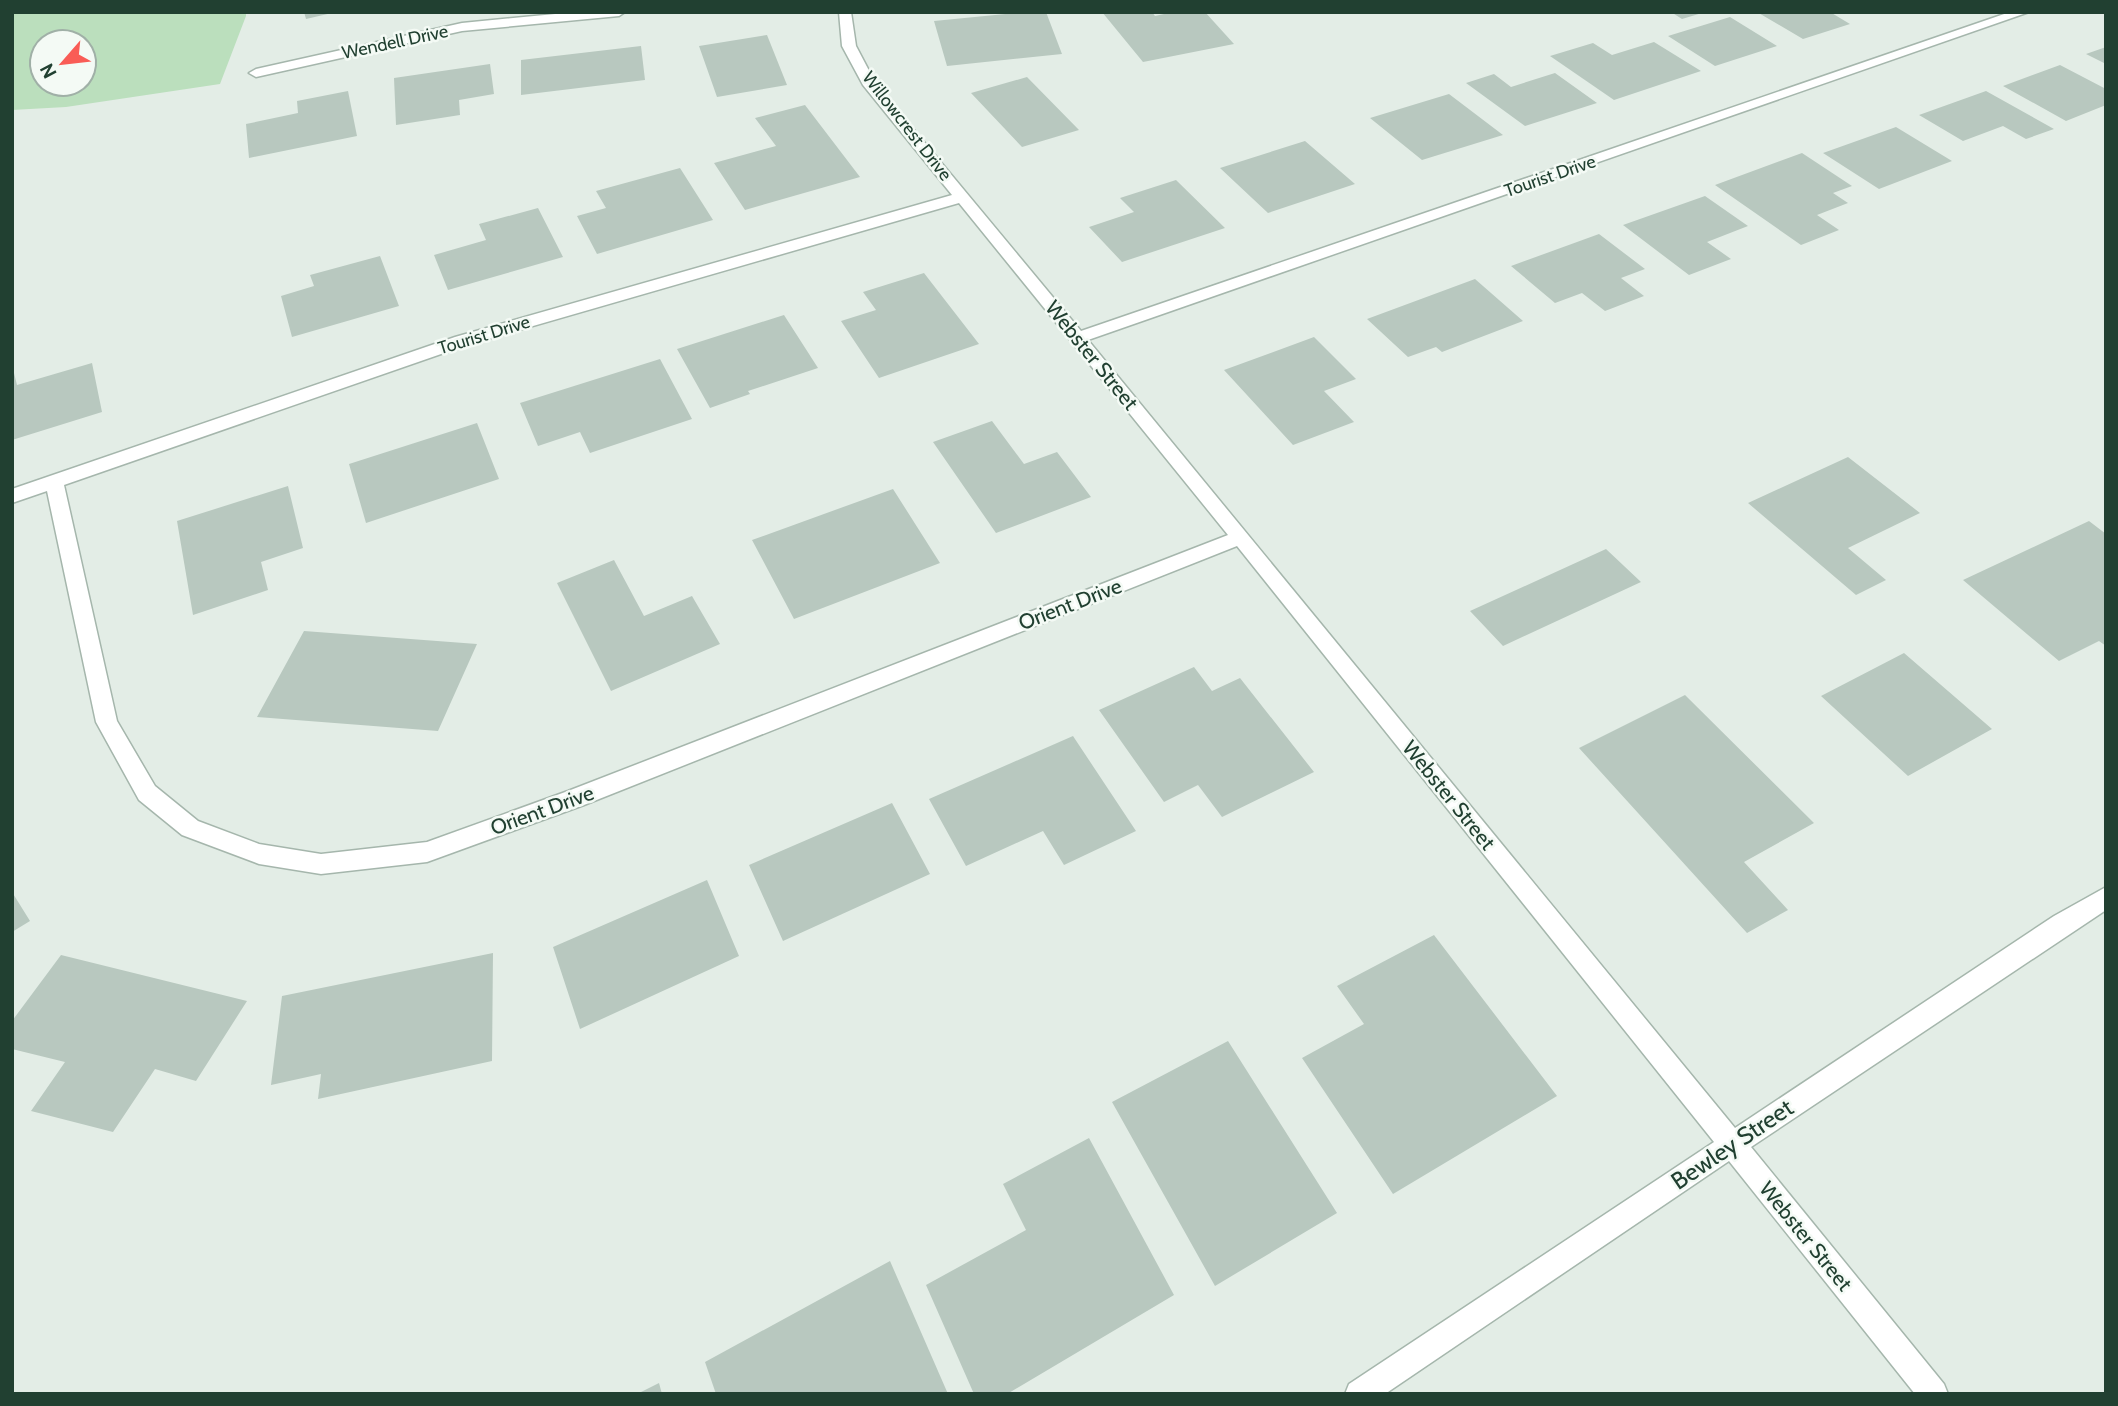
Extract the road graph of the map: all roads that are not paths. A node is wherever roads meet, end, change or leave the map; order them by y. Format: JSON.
{"nodes":[{"id":1,"x":459,"y":12,"type":"edge"},
{"id":2,"x":619,"y":12,"type":"edge"},
{"id":3,"x":845,"y":12,"type":"edge"},
{"id":4,"x":2023,"y":12,"type":"edge"},
{"id":5,"x":462,"y":27,"type":"junction"},
{"id":6,"x":256,"y":73,"type":"dead end"},
{"id":7,"x":963,"y":198,"type":"junction"},
{"id":8,"x":1077,"y":338,"type":"junction"},
{"id":9,"x":54,"y":482,"type":"junction"},
{"id":10,"x":12,"y":496,"type":"edge"},
{"id":11,"x":1239,"y":538,"type":"junction"},
{"id":12,"x":2106,"y":897,"type":"edge"},
{"id":13,"x":1732,"y":1144,"type":"junction"},
{"id":14,"x":1359,"y":1394,"type":"edge"},
{"id":15,"x":1934,"y":1394,"type":"edge"}],
"edges":[{"from":1,"to":5,"type":"street"},
{"from":2,"to":5,"type":"street","name":"Wendell Drive"},
{"from":3,"to":7,"type":"street","name":"Willowcrest Drive"},
{"from":4,"to":8,"type":"street","name":"Tourist Drive"},
{"from":5,"to":6,"type":"street","name":"Wendell Drive"},
{"from":7,"to":8,"type":"street","name":"Webster Street"},
{"from":7,"to":9,"type":"street","name":"Tourist Drive"},
{"from":8,"to":11,"type":"street","name":"Webster Street"},
{"from":9,"to":10,"type":"street","name":"Tourist Drive"},
{"from":9,"to":11,"type":"street","name":"Orient Drive"},
{"from":11,"to":13,"type":"street","name":"Webster Street"},
{"from":12,"to":13,"type":"street","name":"Bewley Street"},
{"from":13,"to":14,"type":"street","name":"Bewley Street"},
{"from":13,"to":15,"type":"street","name":"Webster Street"}]}
